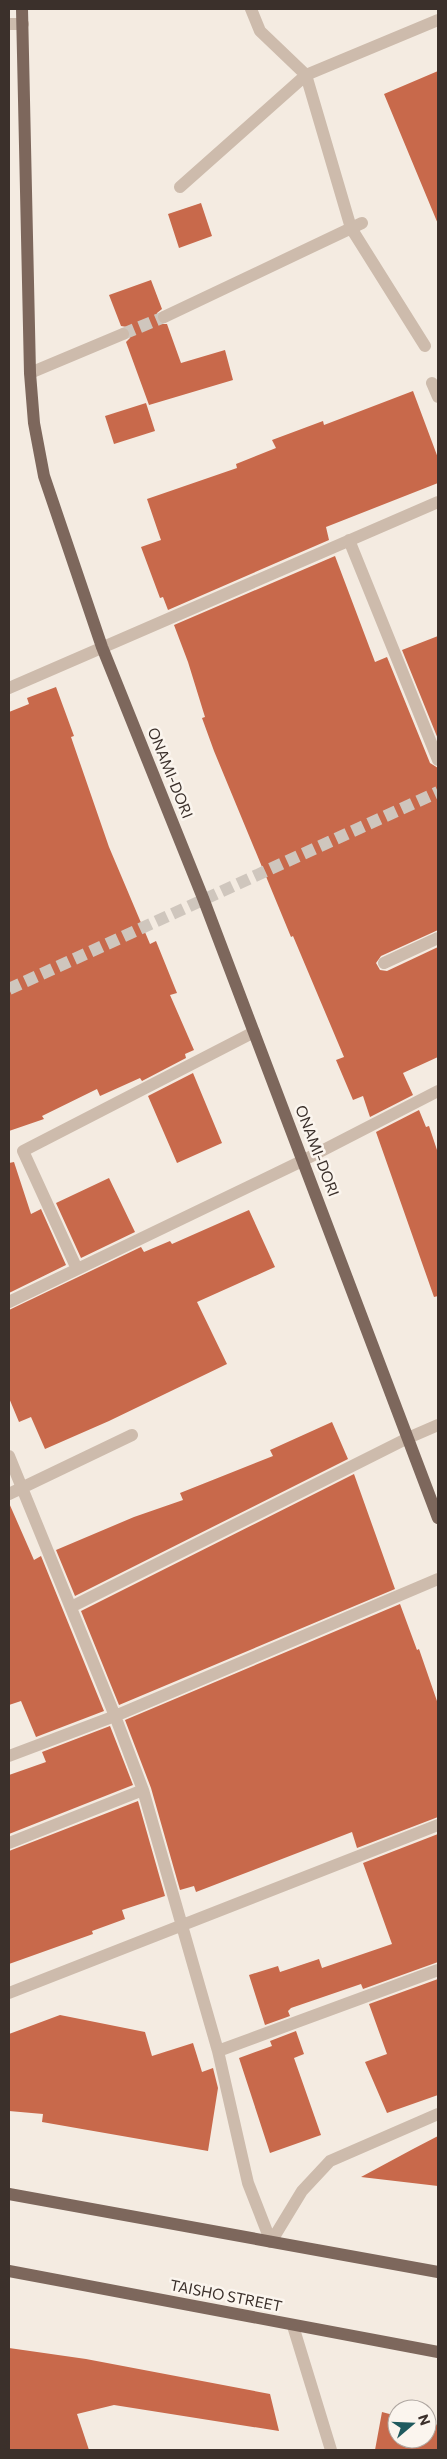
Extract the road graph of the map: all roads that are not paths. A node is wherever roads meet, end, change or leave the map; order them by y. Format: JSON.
{"nodes":[{"id":1,"x":22,"y":9,"type":"edge"},
{"id":2,"x":251,"y":9,"type":"edge"},
{"id":3,"x":438,"y":20,"type":"edge"},
{"id":4,"x":9,"y":24,"type":"edge"},
{"id":5,"x":22,"y":24,"type":"junction"},
{"id":6,"x":306,"y":76,"type":"junction"},
{"id":7,"x":180,"y":187,"type":"dead end"},
{"id":8,"x":356,"y":226,"type":"junction"},
{"id":9,"x":164,"y":317,"type":"tunnel mouth"},
{"id":10,"x":123,"y":334,"type":"tunnel mouth"},
{"id":11,"x":425,"y":346,"type":"dead end"},
{"id":12,"x":30,"y":373,"type":"junction"},
{"id":13,"x":432,"y":383,"type":"dead end"},
{"id":14,"x":438,"y":397,"type":"edge"},
{"id":15,"x":438,"y":502,"type":"edge"},
{"id":16,"x":348,"y":540,"type":"junction"},
{"id":17,"x":102,"y":647,"type":"junction"},
{"id":18,"x":9,"y":688,"type":"edge"},
{"id":19,"x":438,"y":760,"type":"edge"},
{"id":20,"x":438,"y":938,"type":"edge"},
{"id":21,"x":384,"y":963,"type":"dead end"},
{"id":22,"x":254,"y":1032,"type":"junction"},
{"id":23,"x":438,"y":1091,"type":"edge"},
{"id":24,"x":304,"y":1160,"type":"junction"},
{"id":25,"x":77,"y":1269,"type":"junction"},
{"id":26,"x":9,"y":1302,"type":"edge"},
{"id":27,"x":438,"y":1425,"type":"edge"},
{"id":28,"x":132,"y":1435,"type":"dead end"},
{"id":29,"x":408,"y":1438,"type":"junction"},
{"id":30,"x":9,"y":1456,"type":"edge"},
{"id":31,"x":22,"y":1488,"type":"junction"},
{"id":32,"x":9,"y":1494,"type":"edge"},
{"id":33,"x":438,"y":1518,"type":"edge"},
{"id":34,"x":438,"y":1579,"type":"edge"},
{"id":35,"x":71,"y":1606,"type":"junction"},
{"id":36,"x":115,"y":1716,"type":"junction"},
{"id":37,"x":9,"y":1756,"type":"edge"},
{"id":38,"x":143,"y":1790,"type":"junction"},
{"id":39,"x":438,"y":1825,"type":"edge"},
{"id":40,"x":9,"y":1843,"type":"edge"},
{"id":41,"x":182,"y":1926,"type":"junction"},
{"id":42,"x":438,"y":1970,"type":"edge"},
{"id":43,"x":9,"y":1993,"type":"edge"},
{"id":44,"x":218,"y":2051,"type":"junction"},
{"id":45,"x":438,"y":2114,"type":"edge"},
{"id":46,"x":9,"y":2194,"type":"edge"},
{"id":47,"x":271,"y":2242,"type":"junction"},
{"id":48,"x":9,"y":2271,"type":"edge"},
{"id":49,"x":438,"y":2272,"type":"edge"},
{"id":50,"x":293,"y":2326,"type":"junction"},
{"id":51,"x":438,"y":2352,"type":"edge"},
{"id":52,"x":330,"y":2450,"type":"edge"}],
"edges":[{"from":1,"to":5,"type":"main road","name":"ONAMI-DORI"},
{"from":2,"to":6,"type":"street"},
{"from":3,"to":6,"type":"street"},
{"from":4,"to":5,"type":"street"},
{"from":5,"to":12,"type":"main road","name":"ONAMI-DORI"},
{"from":6,"to":7,"type":"street"},
{"from":6,"to":8,"type":"street"},
{"from":8,"to":9,"type":"street"},
{"from":8,"to":11,"type":"street"},
{"from":10,"to":12,"type":"street"},
{"from":12,"to":17,"type":"main road","name":"ONAMI-DORI"},
{"from":13,"to":14,"type":"street"},
{"from":15,"to":16,"type":"street"},
{"from":16,"to":17,"type":"street"},
{"from":16,"to":19,"type":"street"},
{"from":17,"to":18,"type":"street"},
{"from":17,"to":22,"type":"main road","name":"ONAMI-DORI"},
{"from":20,"to":21,"type":"street"},
{"from":22,"to":24,"type":"main road","name":"ONAMI-DORI"},
{"from":22,"to":25,"type":"street"},
{"from":23,"to":24,"type":"street"},
{"from":24,"to":25,"type":"street"},
{"from":24,"to":29,"type":"main road","name":"ONAMI-DORI"},
{"from":25,"to":26,"type":"street"},
{"from":27,"to":29,"type":"street"},
{"from":28,"to":31,"type":"street"},
{"from":29,"to":33,"type":"main road","name":"ONAMI-DORI"},
{"from":29,"to":35,"type":"street"},
{"from":30,"to":31,"type":"street"},
{"from":31,"to":32,"type":"street"},
{"from":31,"to":35,"type":"street"},
{"from":34,"to":36,"type":"street"},
{"from":35,"to":36,"type":"street"},
{"from":36,"to":37,"type":"street"},
{"from":36,"to":38,"type":"street"},
{"from":38,"to":40,"type":"street"},
{"from":38,"to":41,"type":"street"},
{"from":39,"to":41,"type":"street"},
{"from":41,"to":43,"type":"street"},
{"from":41,"to":44,"type":"street"},
{"from":42,"to":44,"type":"street"},
{"from":44,"to":47,"type":"street"},
{"from":45,"to":47,"type":"street"},
{"from":46,"to":47,"type":"main road"},
{"from":47,"to":49,"type":"main road"},
{"from":48,"to":50,"type":"main road","name":"TAISHO STREET"},
{"from":50,"to":51,"type":"main road","name":"TAISHO STREET"},
{"from":50,"to":52,"type":"street"}]}
